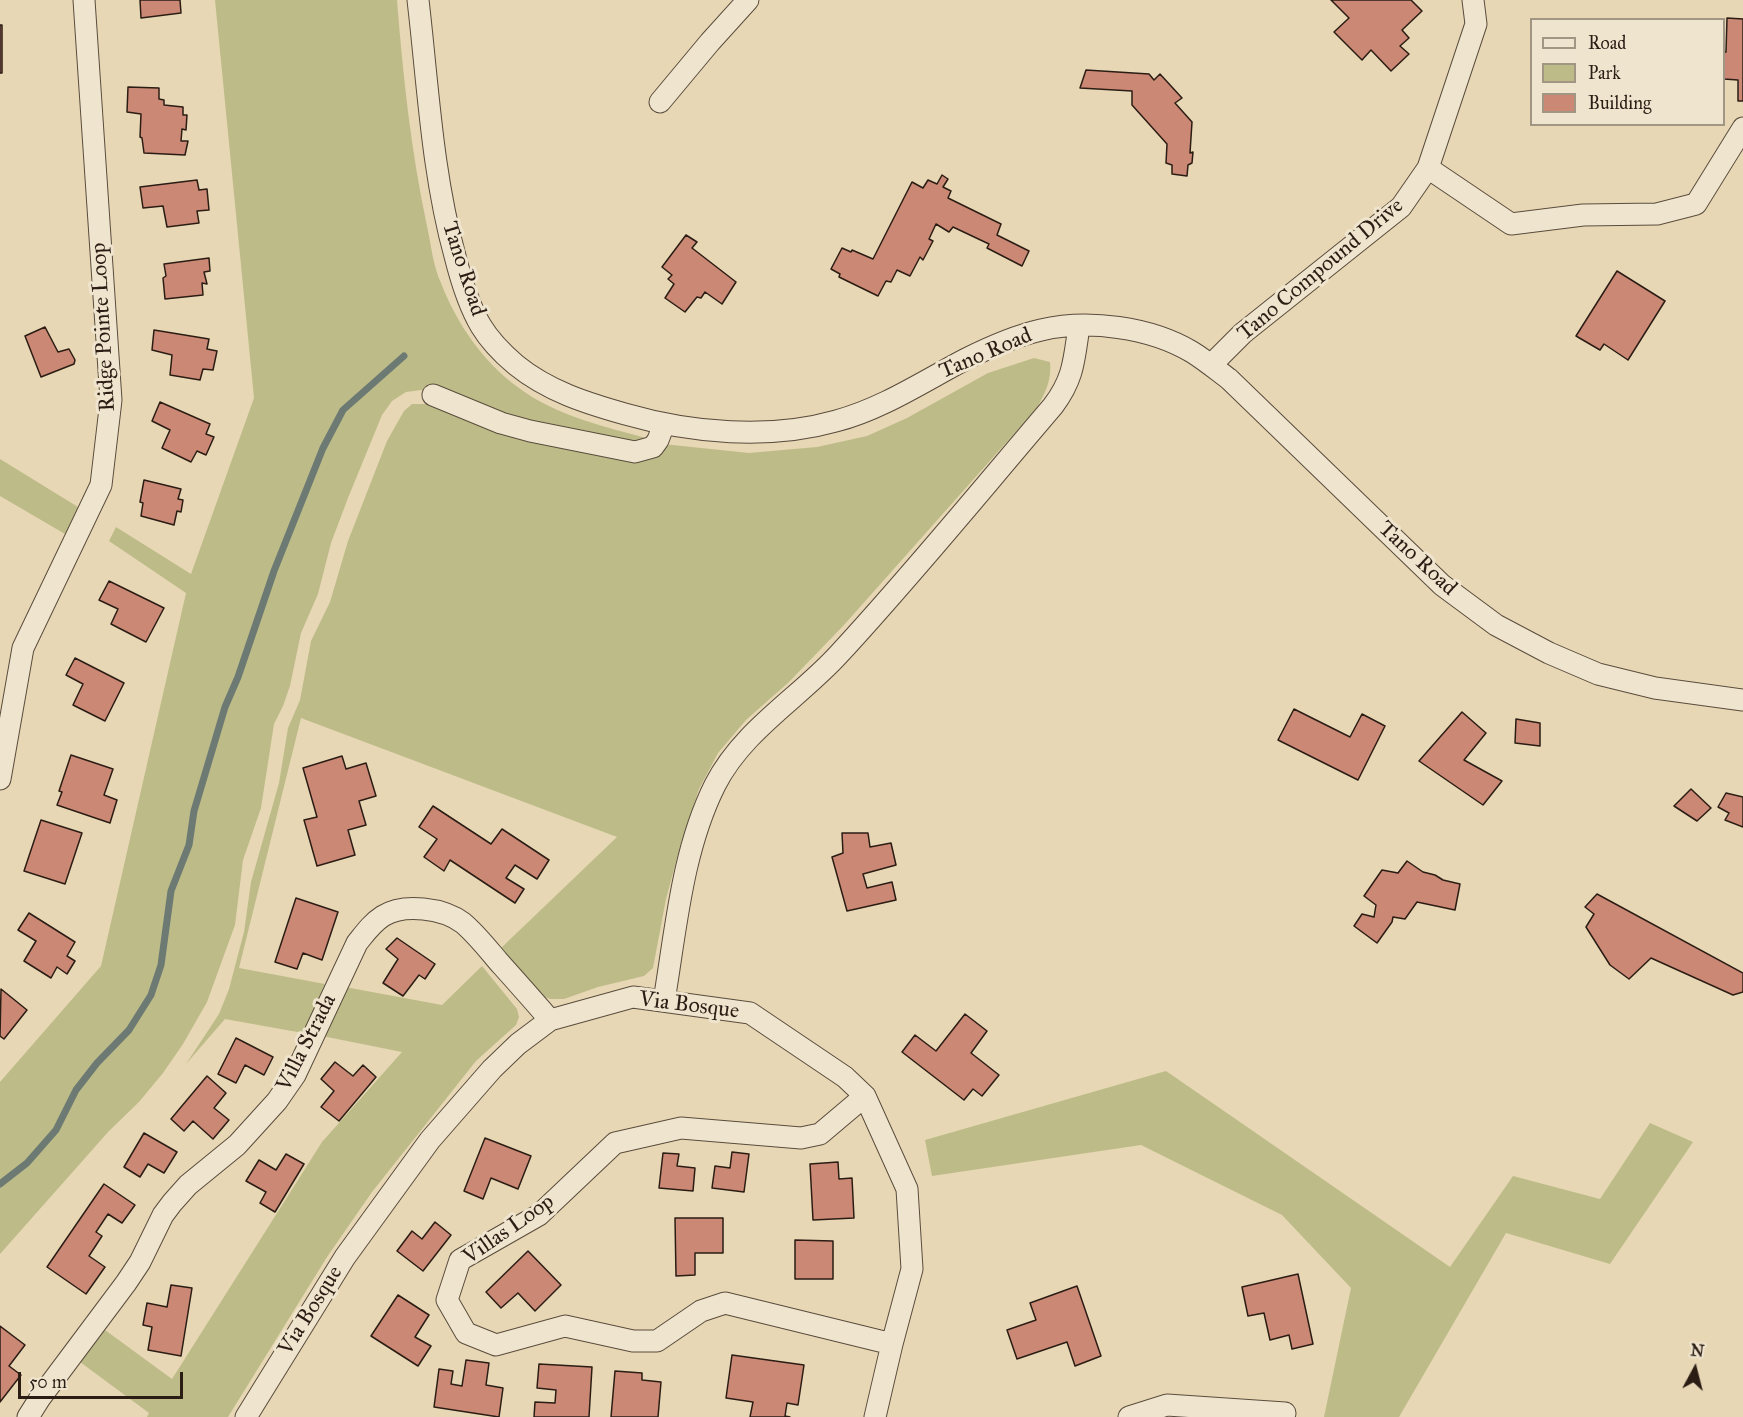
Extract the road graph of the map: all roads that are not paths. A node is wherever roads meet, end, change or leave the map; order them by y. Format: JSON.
{"nodes":[{"id":1,"x":84,"y":0,"type":"edge"},
{"id":2,"x":418,"y":0,"type":"edge"},
{"id":3,"x":748,"y":0,"type":"edge"},
{"id":4,"x":1473,"y":0,"type":"edge"},
{"id":5,"x":660,"y":102,"type":"dead end"},
{"id":6,"x":1743,"y":128,"type":"edge"},
{"id":7,"x":1428,"y":168,"type":"junction"},
{"id":8,"x":1079,"y":326,"type":"junction"},
{"id":9,"x":1211,"y":365,"type":"junction"},
{"id":10,"x":434,"y":395,"type":"dead end"},
{"id":11,"x":664,"y":424,"type":"junction"},
{"id":12,"x":1743,"y":700,"type":"edge"},
{"id":13,"x":0,"y":779,"type":"edge"},
{"id":14,"x":664,"y":1001,"type":"junction"},
{"id":15,"x":550,"y":1020,"type":"junction"},
{"id":16,"x":865,"y":1096,"type":"junction"},
{"id":17,"x":892,"y":1344,"type":"junction"},
{"id":18,"x":1285,"y":1413,"type":"dead end"},
{"id":19,"x":28,"y":1417,"type":"edge"},
{"id":20,"x":246,"y":1417,"type":"edge"},
{"id":21,"x":875,"y":1417,"type":"edge"},
{"id":22,"x":1129,"y":1417,"type":"edge"}],
"edges":[{"from":1,"to":13,"type":"street","name":"Ridge Pointe Loop"},
{"from":2,"to":11,"type":"street","name":"Tano Road"},
{"from":3,"to":5,"type":"street"},
{"from":4,"to":7,"type":"street","name":"Tano Compound Drive"},
{"from":6,"to":7,"type":"street"},
{"from":7,"to":9,"type":"street","name":"Tano Compound Drive"},
{"from":8,"to":9,"type":"street","name":"Tano Road"},
{"from":8,"to":11,"type":"street","name":"Tano Road"},
{"from":8,"to":14,"type":"street"},
{"from":9,"to":12,"type":"street","name":"Tano Road"},
{"from":10,"to":11,"type":"street"},
{"from":14,"to":15,"type":"street","name":"Via Bosque"},
{"from":14,"to":16,"type":"street","name":"Via Bosque"},
{"from":15,"to":19,"type":"street","name":"Villa Strada"},
{"from":15,"to":20,"type":"street","name":"Via Bosque"},
{"from":16,"to":17,"type":"street","name":"Via Bosque"},
{"from":16,"to":17,"type":"street","name":"Villas Loop"},
{"from":17,"to":21,"type":"street","name":"Via Bosque"},
{"from":18,"to":22,"type":"street"}]}
